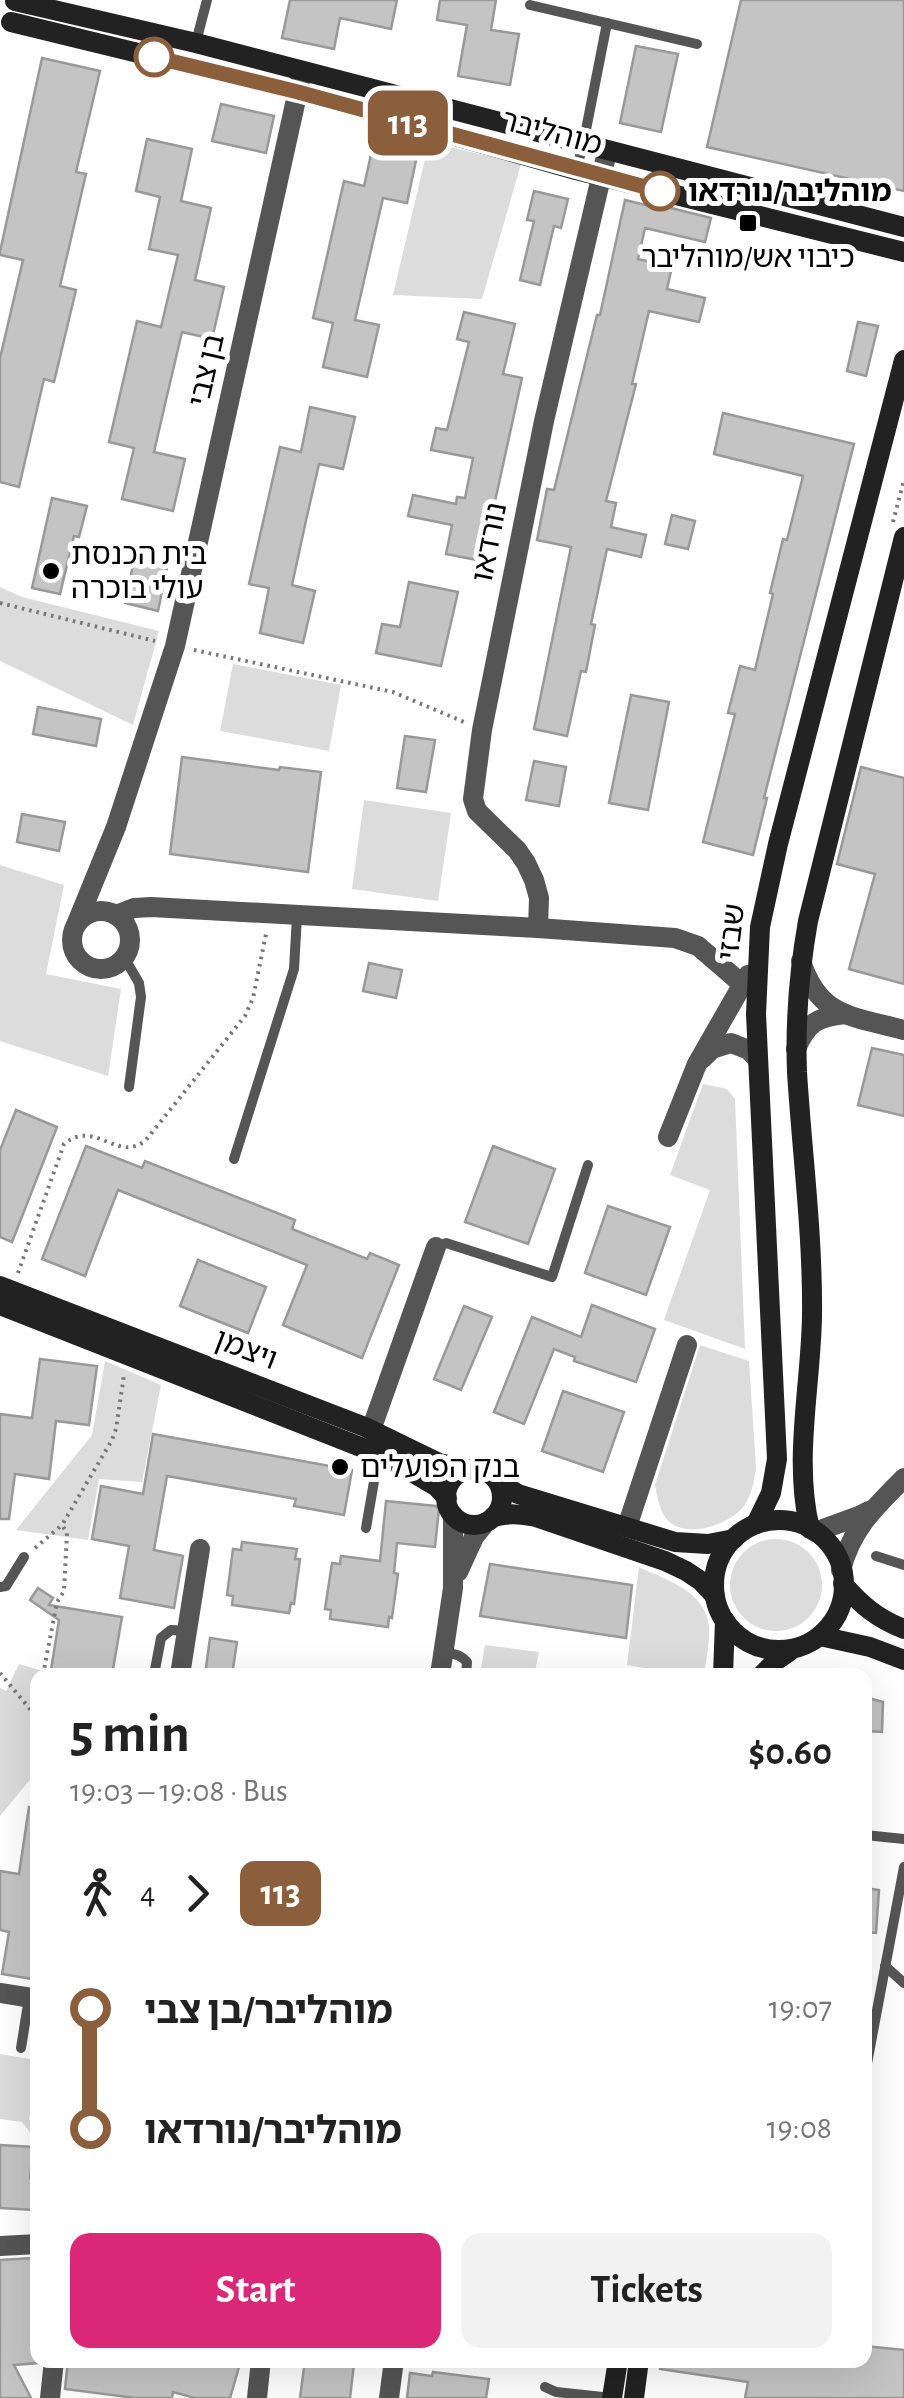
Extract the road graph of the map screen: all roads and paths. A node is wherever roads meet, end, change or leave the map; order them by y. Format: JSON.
{"nodes":[{"id":1,"x":15,"y":0,"type":"edge"},
{"id":2,"x":208,"y":0,"type":"edge"},
{"id":3,"x":530,"y":5,"type":"dead end"},
{"id":4,"x":606,"y":23,"type":"junction"},
{"id":5,"x":5,"y":27,"type":"edge"},
{"id":6,"x":196,"y":43,"type":"junction"},
{"id":7,"x":696,"y":44,"type":"dead end"},
{"id":8,"x":303,"y":71,"type":"junction"},
{"id":9,"x":298,"y":92,"type":"junction"},
{"id":10,"x":583,"y":145,"type":"junction"},
{"id":11,"x":607,"y":152,"type":"junction"},
{"id":12,"x":576,"y":170,"type":"junction"},
{"id":13,"x":602,"y":176,"type":"junction"},
{"id":14,"x":904,"y":227,"type":"edge"},
{"id":15,"x":904,"y":252,"type":"edge"},
{"id":16,"x":904,"y":360,"type":"edge"},
{"id":17,"x":904,"y":538,"type":"edge"},
{"id":18,"x":0,"y":603,"type":"edge"},
{"id":19,"x":175,"y":646,"type":"junction"},
{"id":20,"x":482,"y":730,"type":"junction"},
{"id":21,"x":100,"y":868,"type":"junction"},
{"id":22,"x":112,"y":913,"type":"junction"},
{"id":23,"x":270,"y":914,"type":"junction"},
{"id":24,"x":298,"y":916,"type":"junction"},
{"id":25,"x":76,"y":925,"type":"junction"},
{"id":26,"x":538,"y":928,"type":"junction"},
{"id":27,"x":124,"y":957,"type":"junction"},
{"id":28,"x":757,"y":960,"type":"junction"},
{"id":29,"x":801,"y":960,"type":"junction"},
{"id":30,"x":742,"y":984,"type":"junction"},
{"id":31,"x":847,"y":1014,"type":"junction"},
{"id":32,"x":904,"y":1030,"type":"edge"},
{"id":33,"x":796,"y":1049,"type":"junction"},
{"id":34,"x":758,"y":1060,"type":"junction"},
{"id":35,"x":696,"y":1064,"type":"junction"},
{"id":36,"x":129,"y":1087,"type":"dead end"},
{"id":37,"x":668,"y":1137,"type":"dead end"},
{"id":38,"x":234,"y":1159,"type":"dead end"},
{"id":39,"x":588,"y":1165,"type":"dead end"},
{"id":40,"x":436,"y":1248,"type":"joint"},
{"id":41,"x":4,"y":1294,"type":"edge"},
{"id":42,"x":687,"y":1345,"type":"dead end"},
{"id":43,"x":127,"y":1354,"type":"junction"},
{"id":44,"x":371,"y":1430,"type":"junction"},
{"id":45,"x":386,"y":1457,"type":"junction"},
{"id":46,"x":469,"y":1469,"type":"junction"},
{"id":47,"x":904,"y":1478,"type":"edge"},
{"id":48,"x":498,"y":1483,"type":"junction"},
{"id":49,"x":450,"y":1507,"type":"junction"},
{"id":50,"x":875,"y":1507,"type":"junction"},
{"id":51,"x":490,"y":1520,"type":"junction"},
{"id":52,"x":756,"y":1524,"type":"junction"},
{"id":53,"x":62,"y":1525,"type":"junction"},
{"id":54,"x":627,"y":1527,"type":"junction"},
{"id":55,"x":366,"y":1528,"type":"dead end"},
{"id":56,"x":812,"y":1530,"type":"junction"},
{"id":57,"x":734,"y":1539,"type":"junction"},
{"id":58,"x":200,"y":1549,"type":"dead end"},
{"id":59,"x":876,"y":1556,"type":"dead end"},
{"id":60,"x":24,"y":1557,"type":"joint"},
{"id":61,"x":904,"y":1565,"type":"edge"},
{"id":62,"x":842,"y":1577,"type":"junction"},
{"id":63,"x":0,"y":1587,"type":"edge"},
{"id":64,"x":452,"y":1588,"type":"junction"},
{"id":65,"x":714,"y":1596,"type":"junction"},
{"id":66,"x":725,"y":1621,"type":"junction"},
{"id":67,"x":904,"y":1629,"type":"edge"},
{"id":68,"x":187,"y":1631,"type":"junction"},
{"id":69,"x":820,"y":1636,"type":"junction"},
{"id":70,"x":794,"y":1648,"type":"junction"},
{"id":71,"x":444,"y":1652,"type":"junction"},
{"id":72,"x":904,"y":1660,"type":"edge"},
{"id":73,"x":44,"y":1668,"type":"edge"},
{"id":74,"x":155,"y":1668,"type":"edge"},
{"id":75,"x":181,"y":1668,"type":"edge"},
{"id":76,"x":441,"y":1668,"type":"edge"},
{"id":77,"x":467,"y":1668,"type":"edge"},
{"id":78,"x":722,"y":1668,"type":"edge"},
{"id":79,"x":769,"y":1668,"type":"edge"},
{"id":80,"x":0,"y":1673,"type":"edge"},
{"id":81,"x":30,"y":1709,"type":"edge"},
{"id":82,"x":872,"y":1836,"type":"edge"},
{"id":83,"x":904,"y":1839,"type":"edge"},
{"id":84,"x":904,"y":1866,"type":"edge"},
{"id":85,"x":886,"y":1966,"type":"junction"},
{"id":86,"x":904,"y":1982,"type":"edge"},
{"id":87,"x":0,"y":1994,"type":"edge"},
{"id":88,"x":30,"y":1998,"type":"edge"},
{"id":89,"x":30,"y":2010,"type":"edge"},
{"id":90,"x":872,"y":2038,"type":"edge"},
{"id":91,"x":21,"y":2048,"type":"dead end"},
{"id":92,"x":30,"y":2244,"type":"edge"},
{"id":93,"x":0,"y":2246,"type":"edge"},
{"id":94,"x":53,"y":2368,"type":"edge"},
{"id":95,"x":260,"y":2368,"type":"edge"},
{"id":96,"x":393,"y":2368,"type":"edge"},
{"id":97,"x":617,"y":2368,"type":"edge"},
{"id":98,"x":639,"y":2368,"type":"edge"},
{"id":99,"x":545,"y":2387,"type":"dead end"},
{"id":100,"x":50,"y":2398,"type":"edge"},
{"id":101,"x":257,"y":2398,"type":"edge"},
{"id":102,"x":389,"y":2398,"type":"edge"},
{"id":103,"x":612,"y":2398,"type":"edge"},
{"id":104,"x":634,"y":2398,"type":"edge"}],
"edges":[{"from":1,"to":5,"type":"street"},
{"from":1,"to":6,"type":"street","name":"מוהליבר"},
{"from":2,"to":6,"type":"lane"},
{"from":3,"to":4,"type":"lane"},
{"from":4,"to":7,"type":"lane"},
{"from":4,"to":10,"type":"lane"},
{"from":5,"to":9,"type":"street","name":"מוהליבר"},
{"from":6,"to":8,"type":"street","name":"מוהליבר"},
{"from":8,"to":9,"type":"street","name":"בן צבי"},
{"from":8,"to":10,"type":"street","name":"מוהליבר"},
{"from":9,"to":12,"type":"street","name":"מוהליבר"},
{"from":9,"to":19,"type":"street","name":"בן צבי"},
{"from":10,"to":11,"type":"street","name":"מוהליבר"},
{"from":10,"to":12,"type":"lane"},
{"from":11,"to":13,"type":"street","name":"נורדאו"},
{"from":11,"to":14,"type":"street","name":"מוהליבר"},
{"from":12,"to":13,"type":"street","name":"מוהליבר"},
{"from":13,"to":15,"type":"street","name":"מוהליבר"},
{"from":13,"to":20,"type":"street","name":"נורדאו"},
{"from":16,"to":28,"type":"street","name":"שבזי"},
{"from":17,"to":29,"type":"street"},
{"from":18,"to":19,"type":"path"},
{"from":19,"to":20,"type":"path"},
{"from":19,"to":21,"type":"street","name":"בן צבי"},
{"from":20,"to":26,"type":"street","name":"נורדאו"},
{"from":21,"to":22,"type":"street"},
{"from":21,"to":25,"type":"street","name":"בן צבי"},
{"from":22,"to":23,"type":"street"},
{"from":22,"to":25,"type":"street"},
{"from":22,"to":27,"type":"street"},
{"from":23,"to":24,"type":"street"},
{"from":23,"to":41,"type":"path"},
{"from":24,"to":26,"type":"street"},
{"from":24,"to":38,"type":"lane"},
{"from":25,"to":27,"type":"street"},
{"from":26,"to":30,"type":"street"},
{"from":27,"to":36,"type":"lane"},
{"from":28,"to":30,"type":"street"},
{"from":28,"to":34,"type":"street","name":"שבזי"},
{"from":29,"to":31,"type":"street"},
{"from":29,"to":33,"type":"street"},
{"from":30,"to":35,"type":"street"},
{"from":31,"to":32,"type":"street"},
{"from":31,"to":33,"type":"street"},
{"from":33,"to":56,"type":"street"},
{"from":34,"to":35,"type":"street"},
{"from":34,"to":52,"type":"street","name":"שבזי"},
{"from":35,"to":37,"type":"street"},
{"from":39,"to":40,"type":"lane"},
{"from":40,"to":44,"type":"street"},
{"from":41,"to":43,"type":"street","name":"ויצמן"},
{"from":41,"to":44,"type":"street","name":"ויצמן"},
{"from":42,"to":54,"type":"street"},
{"from":43,"to":45,"type":"street","name":"ויצמן"},
{"from":43,"to":53,"type":"path"},
{"from":44,"to":46,"type":"street","name":"ויצמן"},
{"from":45,"to":49,"type":"street","name":"ויצמן"},
{"from":45,"to":55,"type":"lane"},
{"from":46,"to":48,"type":"street"},
{"from":46,"to":49,"type":"street"},
{"from":47,"to":50,"type":"street"},
{"from":48,"to":51,"type":"street"},
{"from":48,"to":54,"type":"street"},
{"from":49,"to":51,"type":"street"},
{"from":49,"to":64,"type":"street"},
{"from":50,"to":56,"type":"street"},
{"from":50,"to":62,"type":"street"},
{"from":51,"to":64,"type":"street"},
{"from":51,"to":65,"type":"street"},
{"from":52,"to":56,"type":"street"},
{"from":52,"to":57,"type":"street"},
{"from":53,"to":60,"type":"path"},
{"from":53,"to":73,"type":"path"},
{"from":54,"to":57,"type":"street"},
{"from":56,"to":62,"type":"street"},
{"from":57,"to":65,"type":"street"},
{"from":58,"to":68,"type":"street"},
{"from":59,"to":61,"type":"lane"},
{"from":60,"to":63,"type":"lane"},
{"from":62,"to":67,"type":"street"},
{"from":62,"to":69,"type":"street"},
{"from":64,"to":71,"type":"street"},
{"from":65,"to":66,"type":"street"},
{"from":66,"to":70,"type":"street"},
{"from":66,"to":78,"type":"street"},
{"from":68,"to":74,"type":"lane"},
{"from":68,"to":75,"type":"street"},
{"from":69,"to":70,"type":"street"},
{"from":69,"to":72,"type":"street"},
{"from":70,"to":79,"type":"street"},
{"from":71,"to":76,"type":"street"},
{"from":71,"to":77,"type":"lane"},
{"from":80,"to":81,"type":"path"},
{"from":82,"to":83,"type":"lane"},
{"from":84,"to":85,"type":"lane"},
{"from":85,"to":86,"type":"lane"},
{"from":85,"to":90,"type":"lane"},
{"from":87,"to":88,"type":"street"},
{"from":89,"to":91,"type":"lane"},
{"from":92,"to":93,"type":"street"},
{"from":94,"to":100,"type":"street"},
{"from":95,"to":101,"type":"street"},
{"from":96,"to":102,"type":"street"},
{"from":97,"to":103,"type":"street"},
{"from":98,"to":104,"type":"street"},
{"from":99,"to":103,"type":"lane"}]}
